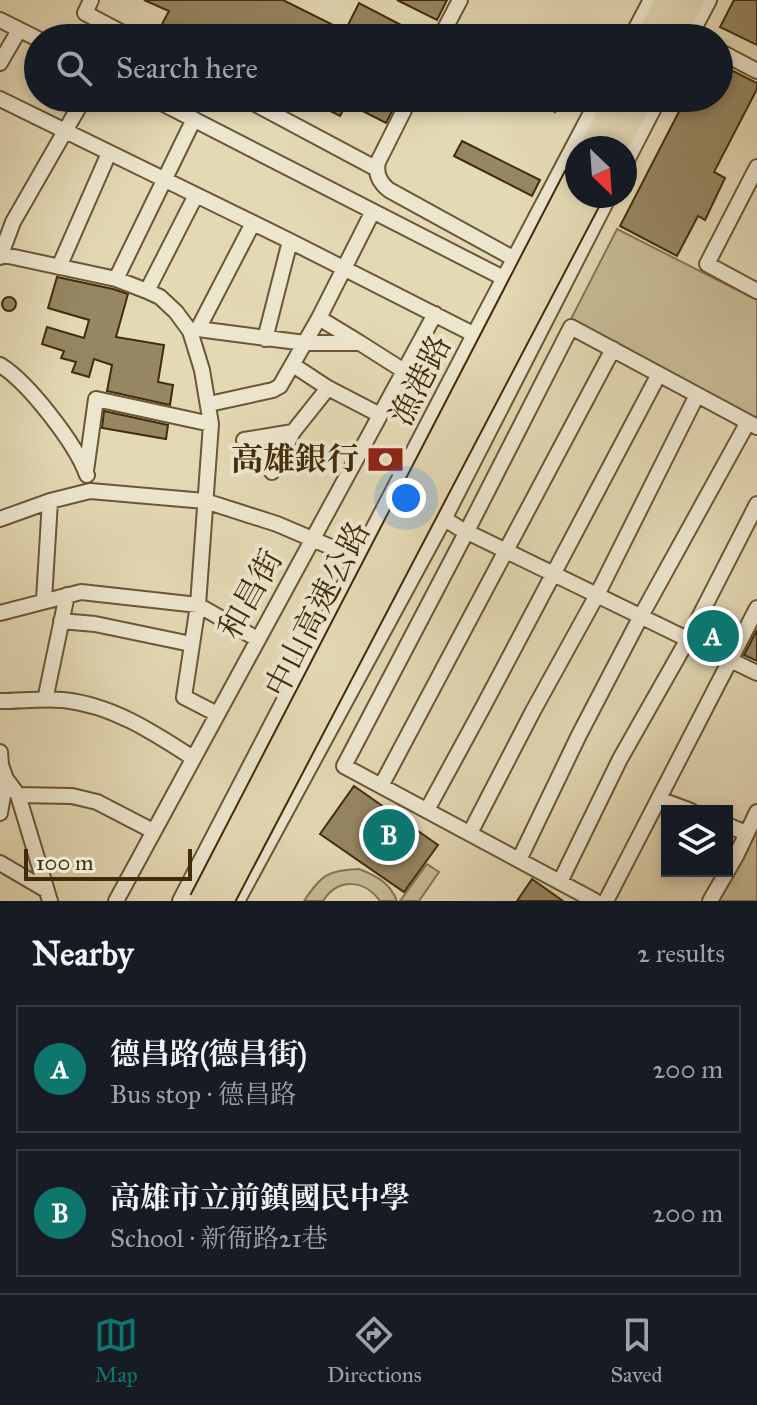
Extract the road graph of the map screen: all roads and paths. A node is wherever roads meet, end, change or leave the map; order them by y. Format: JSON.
{"nodes":[{"id":1,"x":460,"y":0,"type":"edge"},
{"id":2,"x":652,"y":0,"type":"edge"},
{"id":3,"x":668,"y":0,"type":"edge"},
{"id":4,"x":692,"y":0,"type":"edge"},
{"id":5,"x":708,"y":0,"type":"edge"},
{"id":6,"x":88,"y":6,"type":"edge"},
{"id":7,"x":0,"y":20,"type":"edge"},
{"id":8,"x":113,"y":24,"type":"edge"},
{"id":9,"x":447,"y":24,"type":"edge"},
{"id":10,"x":639,"y":24,"type":"edge"},
{"id":11,"x":655,"y":24,"type":"edge"},
{"id":12,"x":679,"y":24,"type":"edge"},
{"id":13,"x":695,"y":24,"type":"edge"},
{"id":14,"x":19,"y":30,"type":"junction"},
{"id":15,"x":24,"y":32,"type":"edge"},
{"id":16,"x":733,"y":58,"type":"edge"},
{"id":17,"x":0,"y":63,"type":"edge"},
{"id":18,"x":757,"y":71,"type":"edge"},
{"id":19,"x":0,"y":99,"type":"edge"},
{"id":20,"x":24,"y":111,"type":"edge"},
{"id":21,"x":26,"y":112,"type":"edge"},
{"id":22,"x":76,"y":112,"type":"edge"},
{"id":23,"x":180,"y":112,"type":"edge"},
{"id":24,"x":270,"y":112,"type":"edge"},
{"id":25,"x":403,"y":112,"type":"edge"},
{"id":26,"x":593,"y":112,"type":"edge"},
{"id":27,"x":610,"y":112,"type":"edge"},
{"id":28,"x":634,"y":112,"type":"edge"},
{"id":29,"x":651,"y":112,"type":"edge"},
{"id":30,"x":194,"y":119,"type":"junction"},
{"id":31,"x":65,"y":131,"type":"junction"},
{"id":32,"x":598,"y":136,"type":"edge"},
{"id":33,"x":621,"y":136,"type":"edge"},
{"id":34,"x":637,"y":139,"type":"edge"},
{"id":35,"x":109,"y":153,"type":"junction"},
{"id":36,"x":757,"y":167,"type":"edge"},
{"id":37,"x":377,"y":169,"type":"junction"},
{"id":38,"x":164,"y":180,"type":"junction"},
{"id":39,"x":196,"y":195,"type":"junction"},
{"id":40,"x":565,"y":199,"type":"edge"},
{"id":41,"x":584,"y":208,"type":"edge"},
{"id":42,"x":602,"y":208,"type":"edge"},
{"id":43,"x":373,"y":211,"type":"junction"},
{"id":44,"x":253,"y":223,"type":"junction"},
{"id":45,"x":290,"y":241,"type":"junction"},
{"id":46,"x":0,"y":255,"type":"edge"},
{"id":47,"x":515,"y":259,"type":"junction"},
{"id":48,"x":59,"y":267,"type":"junction"},
{"id":49,"x":344,"y":268,"type":"junction"},
{"id":50,"x":116,"y":279,"type":"junction"},
{"id":51,"x":505,"y":279,"type":"junction"},
{"id":52,"x":563,"y":285,"type":"junction"},
{"id":53,"x":147,"y":291,"type":"junction"},
{"id":54,"x":757,"y":291,"type":"edge"},
{"id":55,"x":552,"y":305,"type":"junction"},
{"id":56,"x":435,"y":314,"type":"junction"},
{"id":57,"x":319,"y":318,"type":"junction"},
{"id":58,"x":194,"y":330,"type":"junction"},
{"id":59,"x":475,"y":335,"type":"junction"},
{"id":60,"x":265,"y":339,"type":"junction"},
{"id":61,"x":305,"y":343,"type":"junction"},
{"id":62,"x":360,"y":343,"type":"junction"},
{"id":63,"x":613,"y":349,"type":"junction"},
{"id":64,"x":0,"y":365,"type":"edge"},
{"id":65,"x":293,"y":365,"type":"junction"},
{"id":66,"x":404,"y":371,"type":"junction"},
{"id":67,"x":659,"y":374,"type":"junction"},
{"id":68,"x":328,"y":388,"type":"junction"},
{"id":69,"x":697,"y":395,"type":"junction"},
{"id":70,"x":209,"y":404,"type":"junction"},
{"id":71,"x":380,"y":415,"type":"junction"},
{"id":72,"x":211,"y":424,"type":"junction"},
{"id":73,"x":752,"y":424,"type":"edge"},
{"id":74,"x":293,"y":432,"type":"junction"},
{"id":75,"x":244,"y":440,"type":"dead end"},
{"id":76,"x":86,"y":471,"type":"junction"},
{"id":77,"x":272,"y":472,"type":"dead end"},
{"id":78,"x":397,"y":488,"type":"junction"},
{"id":79,"x":90,"y":491,"type":"junction"},
{"id":80,"x":50,"y":501,"type":"junction"},
{"id":81,"x":205,"y":501,"type":"junction"},
{"id":82,"x":757,"y":504,"type":"edge"},
{"id":83,"x":0,"y":519,"type":"edge"},
{"id":84,"x":443,"y":519,"type":"junction"},
{"id":85,"x":467,"y":531,"type":"junction"},
{"id":86,"x":312,"y":539,"type":"junction"},
{"id":87,"x":506,"y":550,"type":"junction"},
{"id":88,"x":359,"y":559,"type":"junction"},
{"id":89,"x":552,"y":573,"type":"junction"},
{"id":90,"x":67,"y":595,"type":"junction"},
{"id":91,"x":597,"y":595,"type":"junction"},
{"id":92,"x":44,"y":600,"type":"junction"},
{"id":93,"x":198,"y":605,"type":"junction"},
{"id":94,"x":757,"y":608,"type":"edge"},
{"id":95,"x":0,"y":613,"type":"edge"},
{"id":96,"x":641,"y":616,"type":"junction"},
{"id":97,"x":61,"y":621,"type":"junction"},
{"id":98,"x":257,"y":639,"type":"junction"},
{"id":99,"x":688,"y":639,"type":"junction"},
{"id":100,"x":191,"y":644,"type":"junction"},
{"id":101,"x":730,"y":660,"type":"junction"},
{"id":102,"x":757,"y":673,"type":"edge"},
{"id":103,"x":45,"y":700,"type":"junction"},
{"id":104,"x":0,"y":701,"type":"edge"},
{"id":105,"x":217,"y":714,"type":"junction"},
{"id":106,"x":0,"y":752,"type":"edge"},
{"id":107,"x":193,"y":758,"type":"junction"},
{"id":108,"x":6,"y":779,"type":"junction"},
{"id":109,"x":381,"y":786,"type":"junction"},
{"id":110,"x":18,"y":795,"type":"junction"},
{"id":111,"x":659,"y":799,"type":"junction"},
{"id":112,"x":675,"y":805,"type":"edge"},
{"id":113,"x":427,"y":810,"type":"junction"},
{"id":114,"x":757,"y":812,"type":"edge"},
{"id":115,"x":0,"y":813,"type":"edge"},
{"id":116,"x":733,"y":828,"type":"edge"},
{"id":117,"x":153,"y":831,"type":"junction"},
{"id":118,"x":470,"y":833,"type":"junction"},
{"id":119,"x":746,"y":833,"type":"junction"},
{"id":120,"x":519,"y":860,"type":"junction"},
{"id":121,"x":0,"y":863,"type":"edge"},
{"id":122,"x":560,"y":882,"type":"junction"},
{"id":123,"x":48,"y":895,"type":"edge"},
{"id":124,"x":116,"y":901,"type":"edge"},
{"id":125,"x":181,"y":901,"type":"edge"},
{"id":126,"x":202,"y":901,"type":"edge"},
{"id":127,"x":221,"y":901,"type":"edge"},
{"id":128,"x":236,"y":901,"type":"edge"},
{"id":129,"x":595,"y":901,"type":"edge"},
{"id":130,"x":606,"y":901,"type":"edge"},
{"id":131,"x":710,"y":901,"type":"edge"}],
"edges":[{"from":1,"to":9,"type":"street"},
{"from":2,"to":10,"type":"street"},
{"from":3,"to":11,"type":"highway"},
{"from":4,"to":12,"type":"highway"},
{"from":5,"to":13,"type":"street"},
{"from":6,"to":8,"type":"street"},
{"from":7,"to":14,"type":"street"},
{"from":14,"to":15,"type":"street"},
{"from":14,"to":17,"type":"street"},
{"from":16,"to":18,"type":"street"},
{"from":19,"to":20,"type":"street"},
{"from":21,"to":31,"type":"street"},
{"from":22,"to":31,"type":"street"},
{"from":23,"to":30,"type":"street"},
{"from":24,"to":37,"type":"street"},
{"from":25,"to":37,"type":"street"},
{"from":26,"to":47,"type":"street","name":"漁港路"},
{"from":27,"to":32,"type":"highway"},
{"from":28,"to":33,"type":"highway"},
{"from":29,"to":34,"type":"street"},
{"from":30,"to":38,"type":"street"},
{"from":30,"to":43,"type":"street"},
{"from":31,"to":35,"type":"street"},
{"from":31,"to":46,"type":"street"},
{"from":35,"to":38,"type":"street"},
{"from":35,"to":48,"type":"street"},
{"from":36,"to":54,"type":"street"},
{"from":37,"to":47,"type":"street"},
{"from":38,"to":39,"type":"street"},
{"from":38,"to":50,"type":"street"},
{"from":39,"to":44,"type":"street"},
{"from":39,"to":53,"type":"street"},
{"from":40,"to":126,"type":"highway","name":"中山高速公路","bridge":true},
{"from":41,"to":127,"type":"highway","name":"中山高速公路","bridge":true},
{"from":42,"to":52,"type":"street"},
{"from":43,"to":49,"type":"street"},
{"from":43,"to":51,"type":"street"},
{"from":44,"to":45,"type":"street"},
{"from":44,"to":58,"type":"street"},
{"from":45,"to":49,"type":"street"},
{"from":45,"to":60,"type":"street"},
{"from":46,"to":48,"type":"street"},
{"from":47,"to":51,"type":"street","name":"漁港路"},
{"from":47,"to":52,"type":"street"},
{"from":48,"to":50,"type":"street"},
{"from":49,"to":56,"type":"street"},
{"from":49,"to":57,"type":"street"},
{"from":50,"to":53,"type":"street"},
{"from":51,"to":55,"type":"street"},
{"from":51,"to":59,"type":"street","name":"漁港路"},
{"from":52,"to":55,"type":"street"},
{"from":53,"to":58,"type":"street"},
{"from":55,"to":84,"type":"street"},
{"from":56,"to":59,"type":"street"},
{"from":56,"to":66,"type":"street","name":"和昌街"},
{"from":57,"to":61,"type":"street"},
{"from":57,"to":62,"type":"street"},
{"from":58,"to":60,"type":"street"},
{"from":58,"to":70,"type":"street"},
{"from":59,"to":78,"type":"street","name":"漁港路"},
{"from":60,"to":61,"type":"street"},
{"from":61,"to":62,"type":"street"},
{"from":61,"to":65,"type":"street"},
{"from":62,"to":66,"type":"street"},
{"from":63,"to":67,"type":"street"},
{"from":63,"to":85,"type":"street"},
{"from":63,"to":87,"type":"street"},
{"from":64,"to":76,"type":"street"},
{"from":65,"to":68,"type":"street"},
{"from":65,"to":70,"type":"street"},
{"from":66,"to":71,"type":"street","name":"和昌街"},
{"from":67,"to":69,"type":"street"},
{"from":67,"to":89,"type":"street"},
{"from":68,"to":71,"type":"street"},
{"from":68,"to":74,"type":"street"},
{"from":69,"to":73,"type":"street"},
{"from":69,"to":91,"type":"street"},
{"from":70,"to":72,"type":"street"},
{"from":71,"to":86,"type":"street","name":"和昌街"},
{"from":72,"to":76,"type":"street"},
{"from":72,"to":81,"type":"street"},
{"from":73,"to":96,"type":"street"},
{"from":74,"to":75,"type":"street"},
{"from":74,"to":77,"type":"street"},
{"from":76,"to":79,"type":"street"},
{"from":78,"to":84,"type":"street"},
{"from":78,"to":88,"type":"street","name":"漁港路"},
{"from":79,"to":80,"type":"street"},
{"from":79,"to":81,"type":"street"},
{"from":80,"to":83,"type":"street"},
{"from":80,"to":92,"type":"street"},
{"from":81,"to":86,"type":"street"},
{"from":81,"to":93,"type":"street"},
{"from":82,"to":99,"type":"street"},
{"from":84,"to":85,"type":"street"},
{"from":84,"to":128,"type":"street"},
{"from":85,"to":87,"type":"street"},
{"from":85,"to":109,"type":"street"},
{"from":86,"to":88,"type":"street"},
{"from":86,"to":98,"type":"street","name":"和昌街"},
{"from":87,"to":89,"type":"street"},
{"from":87,"to":109,"type":"street"},
{"from":88,"to":125,"type":"street","name":"漁港路"},
{"from":89,"to":91,"type":"street"},
{"from":89,"to":113,"type":"street"},
{"from":90,"to":92,"type":"street"},
{"from":90,"to":93,"type":"street"},
{"from":90,"to":97,"type":"street"},
{"from":91,"to":96,"type":"street"},
{"from":91,"to":118,"type":"street"},
{"from":92,"to":95,"type":"street"},
{"from":93,"to":98,"type":"street"},
{"from":93,"to":100,"type":"street"},
{"from":94,"to":101,"type":"street"},
{"from":96,"to":99,"type":"street"},
{"from":96,"to":120,"type":"street"},
{"from":97,"to":100,"type":"street"},
{"from":97,"to":103,"type":"street"},
{"from":98,"to":105,"type":"street","name":"和昌街"},
{"from":99,"to":101,"type":"street"},
{"from":99,"to":122,"type":"street"},
{"from":100,"to":105,"type":"street"},
{"from":101,"to":102,"type":"street"},
{"from":101,"to":111,"type":"street"},
{"from":103,"to":104,"type":"street"},
{"from":103,"to":107,"type":"street"},
{"from":105,"to":107,"type":"street","name":"和昌街"},
{"from":106,"to":108,"type":"street"},
{"from":107,"to":117,"type":"street","name":"和昌街"},
{"from":108,"to":110,"type":"street"},
{"from":108,"to":115,"type":"street"},
{"from":109,"to":113,"type":"street"},
{"from":110,"to":117,"type":"street"},
{"from":110,"to":123,"type":"street"},
{"from":111,"to":112,"type":"street"},
{"from":111,"to":130,"type":"street"},
{"from":113,"to":118,"type":"street"},
{"from":114,"to":119,"type":"street"},
{"from":116,"to":119,"type":"street"},
{"from":117,"to":124,"type":"street","name":"和昌街"},
{"from":118,"to":120,"type":"street"},
{"from":119,"to":131,"type":"street"},
{"from":120,"to":122,"type":"street"},
{"from":121,"to":123,"type":"street"},
{"from":122,"to":129,"type":"street"}]}
